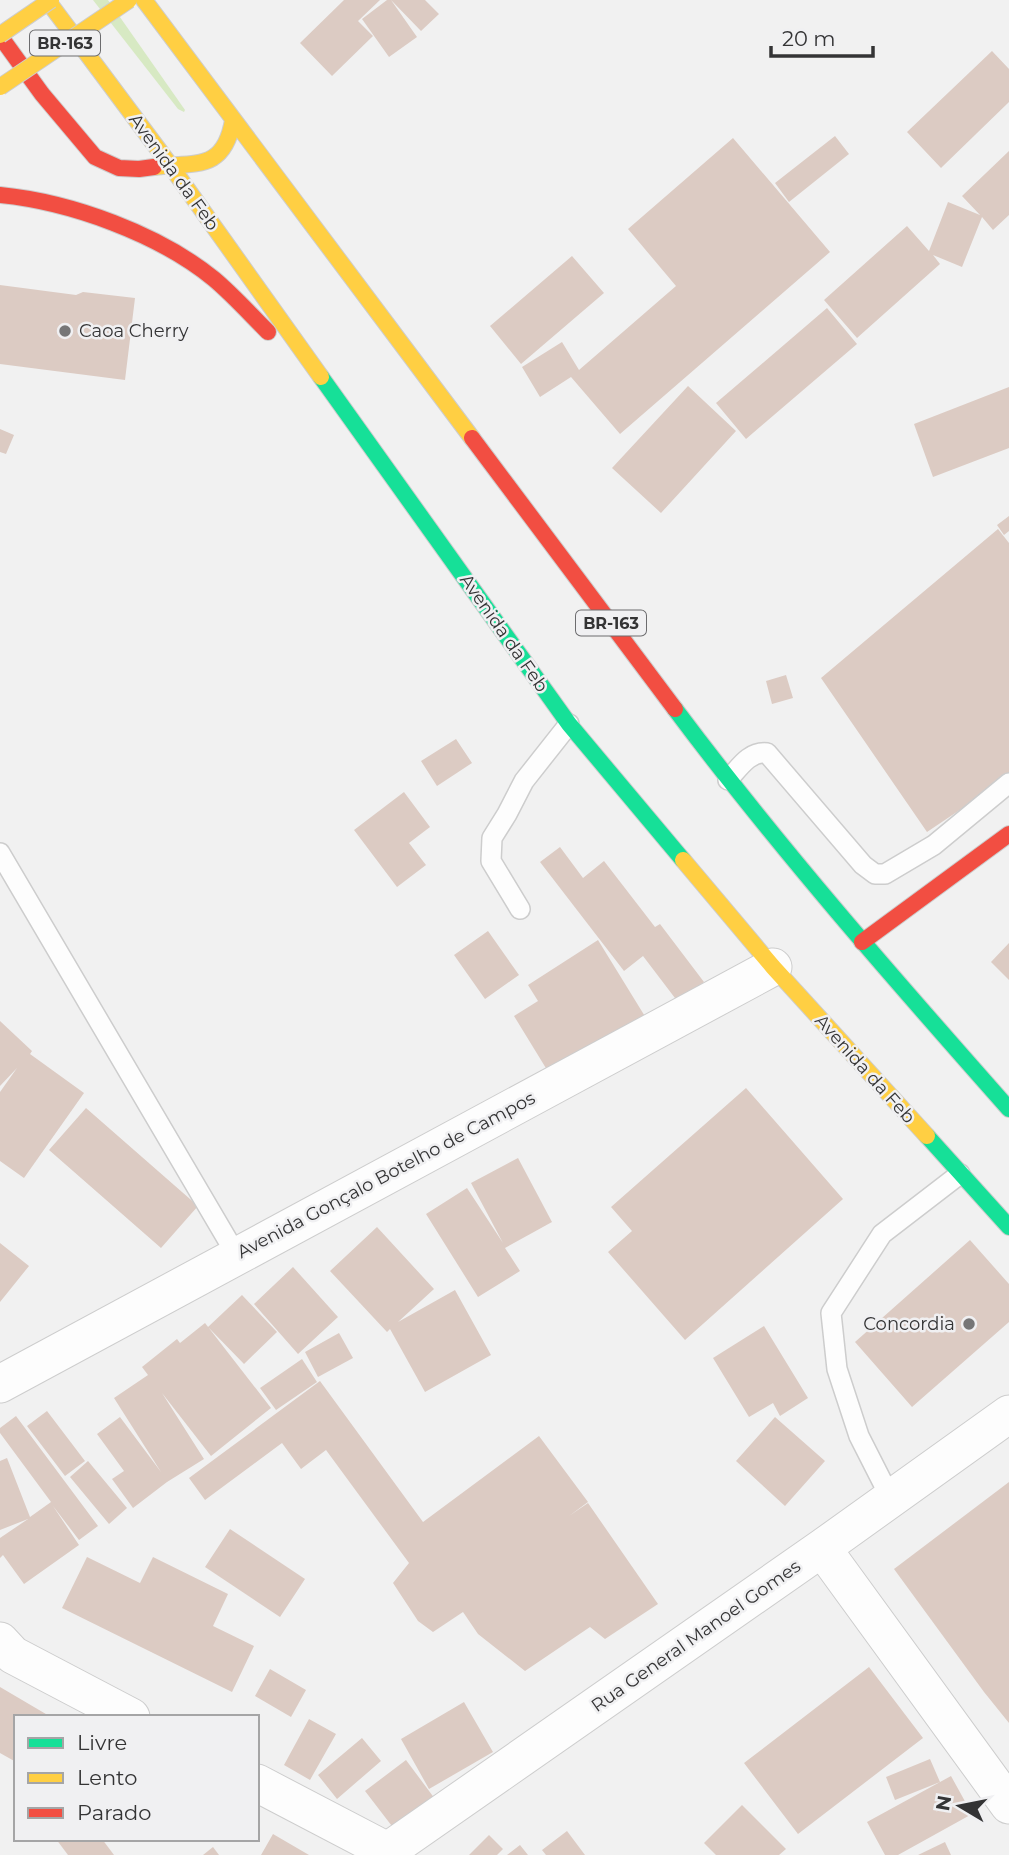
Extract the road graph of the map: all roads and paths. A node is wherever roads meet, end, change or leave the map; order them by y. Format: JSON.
{"nodes":[{"id":1,"x":49,"y":0,"type":"edge"},
{"id":2,"x":129,"y":0,"type":"edge"},
{"id":3,"x":145,"y":0,"type":"edge"},
{"id":4,"x":0,"y":36,"type":"edge"},
{"id":5,"x":0,"y":87,"type":"edge"},
{"id":6,"x":233,"y":120,"type":"junction"},
{"id":7,"x":170,"y":165,"type":"junction"},
{"id":8,"x":0,"y":195,"type":"edge"},
{"id":9,"x":342,"y":405,"type":"junction"},
{"id":10,"x":569,"y":724,"type":"junction"},
{"id":11,"x":728,"y":780,"type":"junction"},
{"id":12,"x":1009,"y":783,"type":"edge"},
{"id":13,"x":1009,"y":834,"type":"edge"},
{"id":14,"x":0,"y":853,"type":"edge"},
{"id":15,"x":520,"y":909,"type":"dead end"},
{"id":16,"x":862,"y":942,"type":"junction"},
{"id":17,"x":772,"y":967,"type":"junction"},
{"id":18,"x":1009,"y":1109,"type":"edge"},
{"id":19,"x":960,"y":1174,"type":"junction"},
{"id":20,"x":1009,"y":1227,"type":"edge"},
{"id":21,"x":237,"y":1256,"type":"junction"},
{"id":22,"x":0,"y":1384,"type":"edge"},
{"id":23,"x":1009,"y":1414,"type":"edge"},
{"id":24,"x":891,"y":1499,"type":"junction"},
{"id":25,"x":822,"y":1548,"type":"junction"},
{"id":26,"x":0,"y":1641,"type":"edge"},
{"id":27,"x":127,"y":1715,"type":"edge"},
{"id":28,"x":259,"y":1784,"type":"edge"},
{"id":29,"x":1009,"y":1805,"type":"edge"},
{"id":30,"x":387,"y":1854,"type":"edge"}],
"edges":[{"from":1,"to":4,"type":"main road","number":"BR-163","bridge":true},
{"from":1,"to":7,"type":"main road","name":"Avenida da Feb"},
{"from":2,"to":5,"type":"main road","number":"BR-163","bridge":true},
{"from":3,"to":6,"type":"main road","number":"BR-163"},
{"from":4,"to":7,"type":"main road"},
{"from":6,"to":7,"type":"main road"},
{"from":6,"to":11,"type":"main road","number":"BR-163"},
{"from":7,"to":9,"type":"main road","name":"Avenida da Feb"},
{"from":8,"to":9,"type":"main road"},
{"from":9,"to":10,"type":"main road","name":"Avenida da Feb"},
{"from":10,"to":15,"type":"lane"},
{"from":10,"to":17,"type":"main road","name":"Avenida da Feb"},
{"from":11,"to":12,"type":"lane"},
{"from":11,"to":16,"type":"main road","number":"BR-163"},
{"from":13,"to":16,"type":"main road"},
{"from":14,"to":21,"type":"lane"},
{"from":16,"to":18,"type":"main road","number":"BR-163"},
{"from":17,"to":19,"type":"main road","name":"Avenida da Feb"},
{"from":17,"to":21,"type":"street","name":"Avenida Gonçalo Botelho de Campos"},
{"from":19,"to":20,"type":"main road","name":"Avenida da Feb"},
{"from":19,"to":24,"type":"lane"},
{"from":21,"to":22,"type":"street","name":"Avenida Gonçalo Botelho de Campos"},
{"from":23,"to":24,"type":"street","name":"Rua General Manoel Gomes"},
{"from":24,"to":25,"type":"street","name":"Rua General Manoel Gomes"},
{"from":25,"to":29,"type":"street"},
{"from":25,"to":30,"type":"street","name":"Rua General Manoel Gomes"},
{"from":26,"to":27,"type":"street"},
{"from":28,"to":30,"type":"street"}]}
